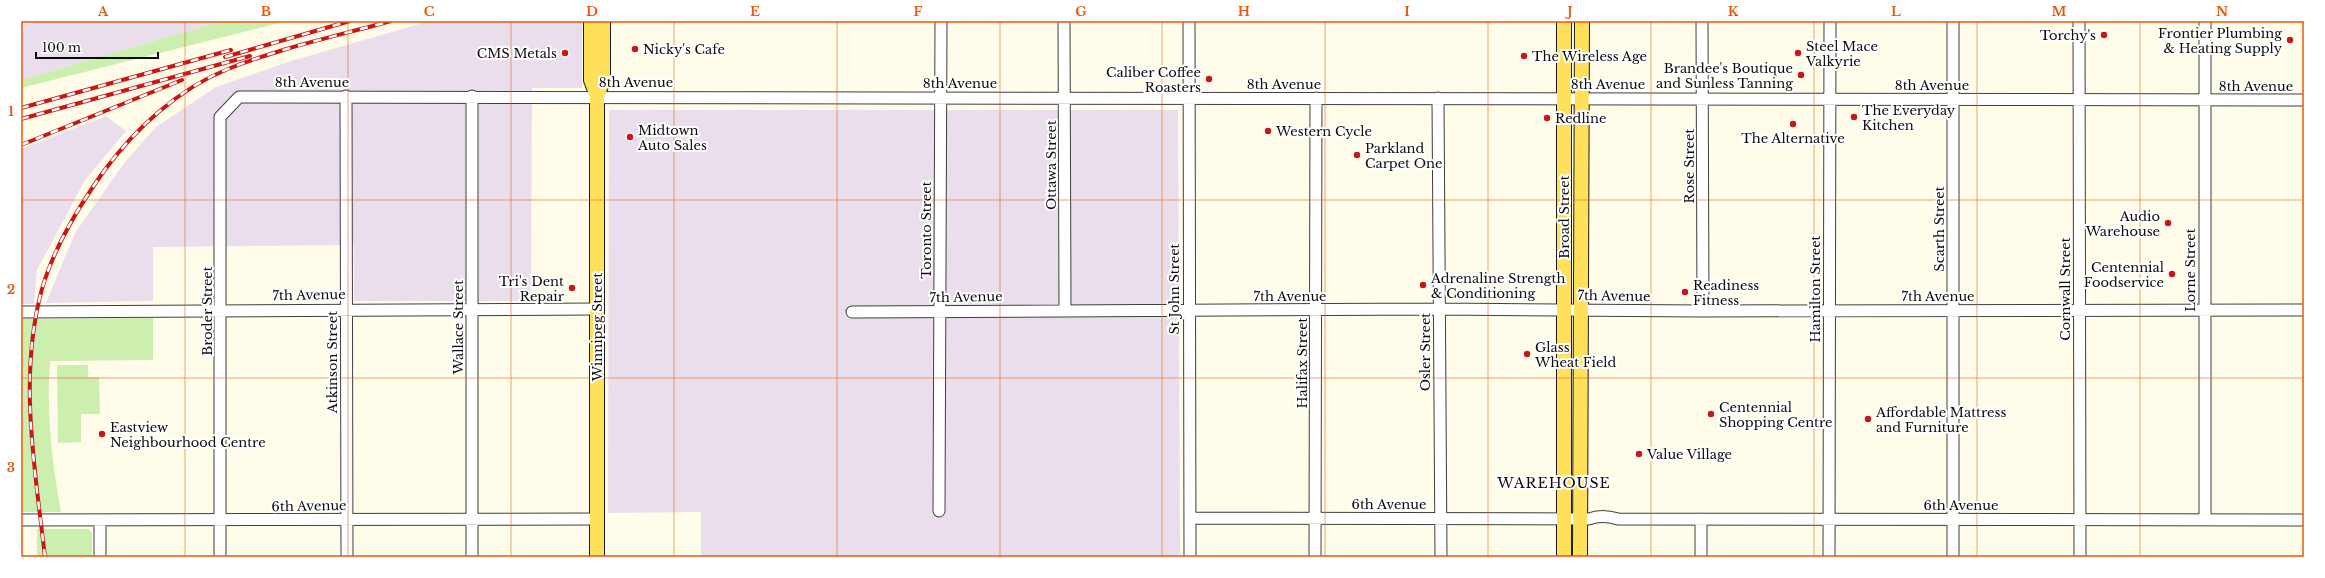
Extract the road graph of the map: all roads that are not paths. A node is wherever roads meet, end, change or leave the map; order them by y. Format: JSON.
{"nodes":[{"id":1,"x":591,"y":21,"type":"edge"},
{"id":2,"x":603,"y":21,"type":"edge"},
{"id":3,"x":941,"y":21,"type":"edge"},
{"id":4,"x":1064,"y":21,"type":"edge"},
{"id":5,"x":1189,"y":21,"type":"edge"},
{"id":6,"x":1564,"y":21,"type":"edge"},
{"id":7,"x":1582,"y":21,"type":"edge"},
{"id":8,"x":1702,"y":21,"type":"edge"},
{"id":9,"x":1830,"y":21,"type":"edge"},
{"id":10,"x":1953,"y":21,"type":"edge"},
{"id":11,"x":2079,"y":21,"type":"edge"},
{"id":12,"x":2205,"y":21,"type":"edge"},
{"id":13,"x":264,"y":96,"type":"joint"},
{"id":14,"x":346,"y":96,"type":"junction"},
{"id":15,"x":472,"y":96,"type":"junction"},
{"id":16,"x":597,"y":96,"type":"junction"},
{"id":17,"x":940,"y":97,"type":"junction"},
{"id":18,"x":1065,"y":97,"type":"junction"},
{"id":19,"x":1188,"y":97,"type":"junction"},
{"id":20,"x":1316,"y":98,"type":"junction"},
{"id":21,"x":1438,"y":98,"type":"junction"},
{"id":22,"x":1563,"y":98,"type":"junction"},
{"id":23,"x":1582,"y":98,"type":"junction"},
{"id":24,"x":1703,"y":98,"type":"junction"},
{"id":25,"x":1829,"y":98,"type":"junction"},
{"id":26,"x":1953,"y":99,"type":"junction"},
{"id":27,"x":2079,"y":99,"type":"junction"},
{"id":28,"x":2204,"y":99,"type":"junction"},
{"id":29,"x":2304,"y":100,"type":"edge"},
{"id":30,"x":346,"y":309,"type":"junction"},
{"id":31,"x":472,"y":309,"type":"junction"},
{"id":32,"x":597,"y":309,"type":"junction"},
{"id":33,"x":1188,"y":309,"type":"junction"},
{"id":34,"x":1439,"y":309,"type":"junction"},
{"id":35,"x":2204,"y":309,"type":"junction"},
{"id":36,"x":221,"y":310,"type":"junction"},
{"id":37,"x":1065,"y":310,"type":"junction"},
{"id":38,"x":1316,"y":310,"type":"junction"},
{"id":39,"x":1564,"y":310,"type":"junction"},
{"id":40,"x":1581,"y":310,"type":"junction"},
{"id":41,"x":1953,"y":310,"type":"junction"},
{"id":42,"x":2079,"y":310,"type":"junction"},
{"id":43,"x":2304,"y":310,"type":"edge"},
{"id":44,"x":940,"y":311,"type":"junction"},
{"id":45,"x":1704,"y":311,"type":"junction"},
{"id":46,"x":1829,"y":311,"type":"junction"},
{"id":47,"x":21,"y":312,"type":"edge"},
{"id":48,"x":852,"y":312,"type":"dead end"},
{"id":49,"x":940,"y":511,"type":"dead end"},
{"id":50,"x":472,"y":518,"type":"junction"},
{"id":51,"x":1190,"y":518,"type":"junction"},
{"id":52,"x":1315,"y":518,"type":"junction"},
{"id":53,"x":1441,"y":518,"type":"junction"},
{"id":54,"x":347,"y":519,"type":"junction"},
{"id":55,"x":597,"y":519,"type":"junction"},
{"id":56,"x":1564,"y":519,"type":"junction"},
{"id":57,"x":1584,"y":519,"type":"junction"},
{"id":58,"x":1701,"y":519,"type":"junction"},
{"id":59,"x":1829,"y":519,"type":"junction"},
{"id":60,"x":1954,"y":519,"type":"junction"},
{"id":61,"x":21,"y":520,"type":"edge"},
{"id":62,"x":220,"y":520,"type":"junction"},
{"id":63,"x":2081,"y":520,"type":"junction"},
{"id":64,"x":2205,"y":520,"type":"junction"},
{"id":65,"x":2304,"y":520,"type":"edge"},
{"id":66,"x":100,"y":521,"type":"junction"},
{"id":67,"x":100,"y":557,"type":"edge"},
{"id":68,"x":220,"y":557,"type":"edge"},
{"id":69,"x":347,"y":557,"type":"edge"},
{"id":70,"x":472,"y":557,"type":"edge"},
{"id":71,"x":597,"y":557,"type":"edge"},
{"id":72,"x":1190,"y":557,"type":"edge"},
{"id":73,"x":1315,"y":557,"type":"edge"},
{"id":74,"x":1441,"y":557,"type":"edge"},
{"id":75,"x":1564,"y":557,"type":"edge"},
{"id":76,"x":1580,"y":557,"type":"edge"},
{"id":77,"x":1701,"y":557,"type":"edge"},
{"id":78,"x":1828,"y":557,"type":"edge"},
{"id":79,"x":1954,"y":557,"type":"edge"},
{"id":80,"x":2080,"y":557,"type":"edge"}],
"edges":[{"from":1,"to":16,"type":"main road","name":"Winnipeg Street"},
{"from":2,"to":16,"type":"main road","name":"Winnipeg Street"},
{"from":3,"to":17,"type":"street","name":"Toronto Street"},
{"from":4,"to":18,"type":"street","name":"Ottawa Street"},
{"from":5,"to":19,"type":"street","name":"St John Street"},
{"from":6,"to":22,"type":"main road","name":"Broad Street"},
{"from":7,"to":23,"type":"main road","name":"Broad Street"},
{"from":8,"to":24,"type":"street","name":"Rose Street"},
{"from":9,"to":25,"type":"street","name":"Hamilton Street"},
{"from":10,"to":26,"type":"street","name":"Scarth Street"},
{"from":11,"to":27,"type":"street","name":"Cornwall Street"},
{"from":12,"to":28,"type":"street","name":"Lorne Street"},
{"from":13,"to":14,"type":"street","name":"8th Avenue"},
{"from":13,"to":36,"type":"street","name":"Broder Street"},
{"from":14,"to":15,"type":"street","name":"8th Avenue"},
{"from":14,"to":30,"type":"street","name":"Atkinson Street"},
{"from":15,"to":16,"type":"street","name":"8th Avenue"},
{"from":15,"to":31,"type":"street","name":"Wallace Street"},
{"from":16,"to":17,"type":"street","name":"8th Avenue"},
{"from":16,"to":32,"type":"main road","name":"Winnipeg Street"},
{"from":17,"to":18,"type":"street","name":"8th Avenue"},
{"from":17,"to":44,"type":"street","name":"Toronto Street"},
{"from":18,"to":19,"type":"street","name":"8th Avenue"},
{"from":18,"to":37,"type":"street","name":"Ottawa Street"},
{"from":19,"to":20,"type":"street","name":"8th Avenue"},
{"from":19,"to":33,"type":"street","name":"St John Street"},
{"from":20,"to":21,"type":"street","name":"8th Avenue"},
{"from":20,"to":38,"type":"street","name":"Halifax Street"},
{"from":21,"to":22,"type":"street","name":"8th Avenue"},
{"from":21,"to":34,"type":"street","name":"Osler Street"},
{"from":22,"to":23,"type":"street","name":"8th Avenue"},
{"from":22,"to":39,"type":"main road","name":"Broad Street"},
{"from":23,"to":24,"type":"street","name":"8th Avenue"},
{"from":23,"to":40,"type":"main road","name":"Broad Street"},
{"from":24,"to":25,"type":"street","name":"8th Avenue"},
{"from":24,"to":45,"type":"street","name":"Rose Street"},
{"from":25,"to":26,"type":"street","name":"8th Avenue"},
{"from":25,"to":46,"type":"street","name":"Hamilton Street"},
{"from":26,"to":27,"type":"street","name":"8th Avenue"},
{"from":26,"to":41,"type":"street","name":"Scarth Street"},
{"from":27,"to":28,"type":"street","name":"8th Avenue"},
{"from":27,"to":42,"type":"street","name":"Cornwall Street"},
{"from":28,"to":29,"type":"street","name":"8th Avenue"},
{"from":28,"to":35,"type":"street","name":"Lorne Street"},
{"from":30,"to":31,"type":"street","name":"7th Avenue"},
{"from":30,"to":36,"type":"street","name":"7th Avenue"},
{"from":30,"to":54,"type":"street","name":"Atkinson Street"},
{"from":31,"to":32,"type":"street","name":"7th Avenue"},
{"from":31,"to":50,"type":"street","name":"Wallace Street"},
{"from":32,"to":55,"type":"main road","name":"Winnipeg Street"},
{"from":33,"to":37,"type":"street","name":"7th Avenue"},
{"from":33,"to":38,"type":"street","name":"7th Avenue"},
{"from":33,"to":51,"type":"street","name":"St John Street"},
{"from":34,"to":38,"type":"street","name":"7th Avenue"},
{"from":34,"to":39,"type":"street","name":"7th Avenue"},
{"from":34,"to":53,"type":"street","name":"Osler Street"},
{"from":35,"to":42,"type":"street","name":"7th Avenue"},
{"from":35,"to":43,"type":"street","name":"7th Avenue"},
{"from":35,"to":64,"type":"street","name":"Lorne Street"},
{"from":36,"to":47,"type":"street","name":"7th Avenue"},
{"from":36,"to":62,"type":"street","name":"Broder Street"},
{"from":37,"to":44,"type":"street","name":"7th Avenue"},
{"from":38,"to":52,"type":"street","name":"Halifax Street"},
{"from":39,"to":40,"type":"street","name":"7th Avenue"},
{"from":39,"to":56,"type":"main road","name":"Broad Street"},
{"from":40,"to":45,"type":"street","name":"7th Avenue"},
{"from":40,"to":57,"type":"main road","name":"Broad Street"},
{"from":41,"to":42,"type":"street","name":"7th Avenue"},
{"from":41,"to":46,"type":"street","name":"7th Avenue"},
{"from":41,"to":60,"type":"street","name":"Scarth Street"},
{"from":42,"to":63,"type":"street","name":"Cornwall Street"},
{"from":44,"to":48,"type":"street","name":"7th Avenue"},
{"from":44,"to":49,"type":"street","name":"Toronto Street"},
{"from":45,"to":46,"type":"street","name":"7th Avenue"},
{"from":46,"to":59,"type":"street","name":"Hamilton Street"},
{"from":50,"to":54,"type":"street","name":"6th Avenue"},
{"from":50,"to":55,"type":"street","name":"6th Avenue"},
{"from":50,"to":70,"type":"street","name":"Wallace Street"},
{"from":51,"to":52,"type":"street","name":"6th Avenue"},
{"from":51,"to":72,"type":"street","name":"St John Street"},
{"from":52,"to":53,"type":"street","name":"6th Avenue"},
{"from":52,"to":73,"type":"street","name":"Halifax Street"},
{"from":53,"to":56,"type":"street","name":"6th Avenue"},
{"from":53,"to":74,"type":"street","name":"Osler Street"},
{"from":54,"to":62,"type":"street","name":"6th Avenue"},
{"from":54,"to":69,"type":"street","name":"Atkinson Street"},
{"from":55,"to":71,"type":"main road","name":"Winnipeg Street"},
{"from":56,"to":57,"type":"street","name":"6th Avenue"},
{"from":56,"to":75,"type":"main road","name":"Broad Street"},
{"from":57,"to":58,"type":"street","name":"6th Avenue"},
{"from":57,"to":76,"type":"main road","name":"Broad Street"},
{"from":58,"to":59,"type":"street","name":"6th Avenue"},
{"from":58,"to":77,"type":"street"},
{"from":59,"to":60,"type":"street","name":"6th Avenue"},
{"from":59,"to":78,"type":"street","name":"Hamilton Street"},
{"from":60,"to":63,"type":"street","name":"6th Avenue"},
{"from":60,"to":79,"type":"street","name":"Scarth Street"},
{"from":61,"to":66,"type":"street","name":"6th Avenue"},
{"from":62,"to":66,"type":"street","name":"6th Avenue"},
{"from":62,"to":68,"type":"street","name":"Broder Street"},
{"from":63,"to":64,"type":"street","name":"6th Avenue"},
{"from":63,"to":80,"type":"street","name":"Cornwall Street"},
{"from":64,"to":65,"type":"street","name":"6th Avenue"},
{"from":66,"to":67,"type":"street"}]}
